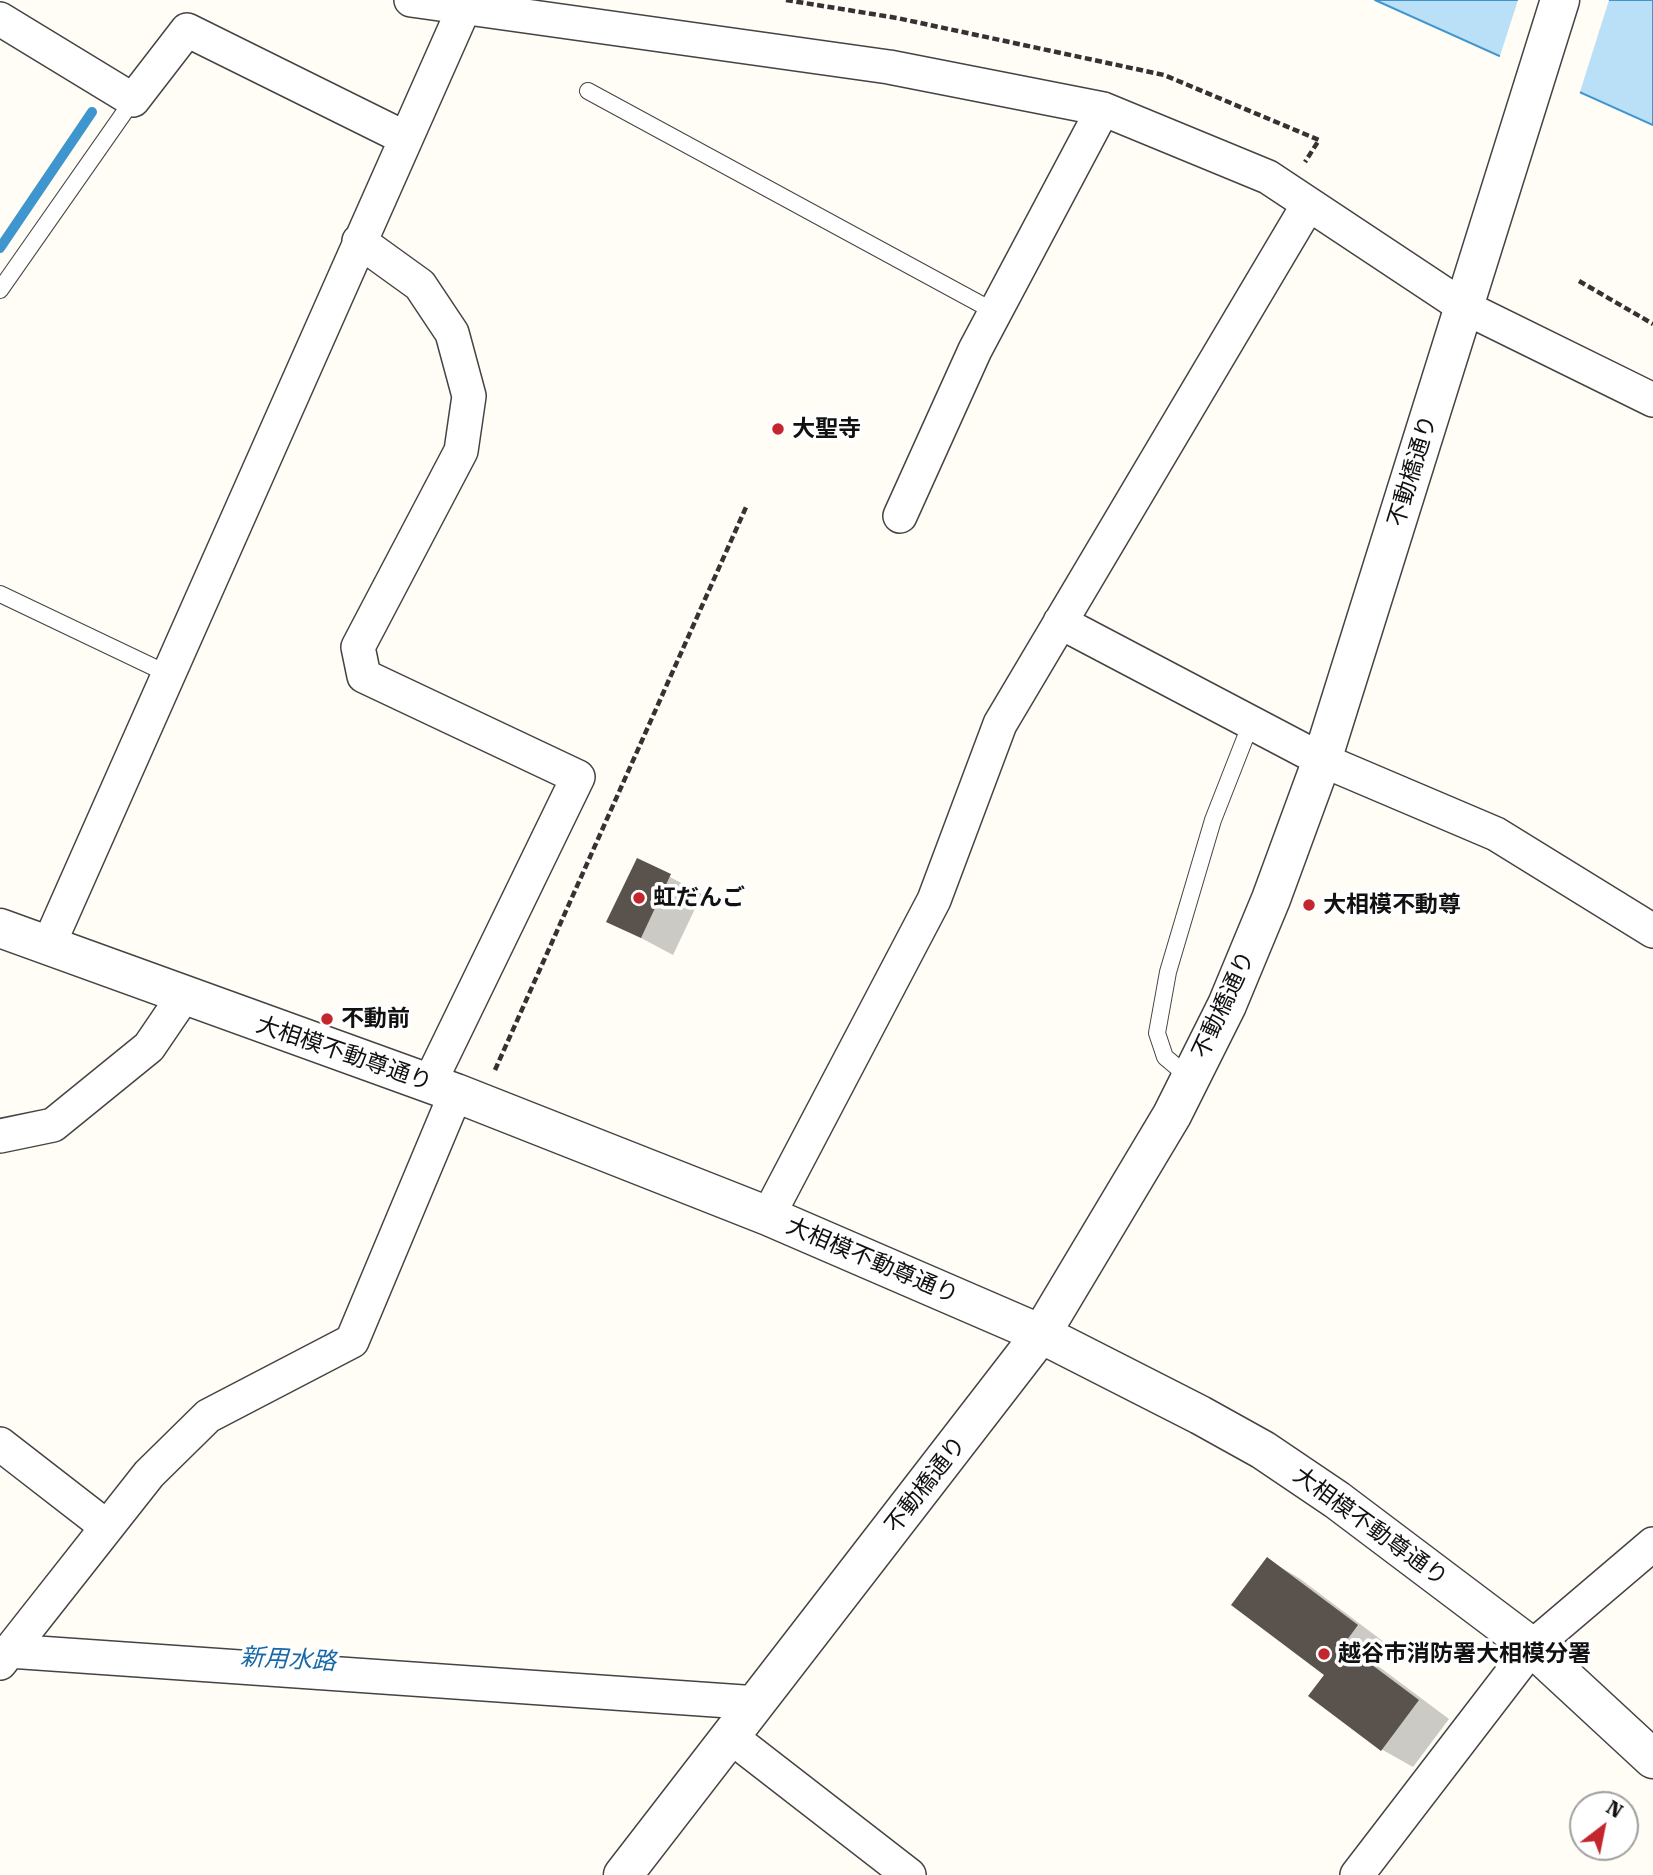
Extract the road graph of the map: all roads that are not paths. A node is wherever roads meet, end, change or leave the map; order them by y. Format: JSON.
{"nodes":[{"id":1,"x":411,"y":0,"type":"edge"},
{"id":2,"x":1560,"y":0,"type":"edge"},
{"id":3,"x":464,"y":8,"type":"junction"},
{"id":4,"x":0,"y":19,"type":"edge"},
{"id":5,"x":588,"y":91,"type":"dead end"},
{"id":6,"x":133,"y":100,"type":"junction"},
{"id":7,"x":1103,"y":109,"type":"junction"},
{"id":8,"x":405,"y":138,"type":"junction"},
{"id":9,"x":1308,"y":205,"type":"junction"},
{"id":10,"x":359,"y":241,"type":"junction"},
{"id":11,"x":0,"y":290,"type":"edge"},
{"id":12,"x":1464,"y":307,"type":"junction"},
{"id":13,"x":995,"y":312,"type":"junction"},
{"id":14,"x":1653,"y":401,"type":"edge"},
{"id":15,"x":900,"y":516,"type":"dead end"},
{"id":16,"x":0,"y":594,"type":"edge"},
{"id":17,"x":1060,"y":622,"type":"junction"},
{"id":18,"x":168,"y":674,"type":"junction"},
{"id":19,"x":1251,"y":723,"type":"junction"},
{"id":20,"x":1322,"y":760,"type":"junction"},
{"id":21,"x":0,"y":928,"type":"edge"},
{"id":22,"x":1653,"y":931,"type":"edge"},
{"id":23,"x":49,"y":944,"type":"junction"},
{"id":24,"x":183,"y":997,"type":"junction"},
{"id":25,"x":1191,"y":1078,"type":"junction"},
{"id":26,"x":455,"y":1093,"type":"junction"},
{"id":27,"x":0,"y":1136,"type":"edge"},
{"id":28,"x":768,"y":1216,"type":"junction"},
{"id":29,"x":1041,"y":1334,"type":"junction"},
{"id":30,"x":0,"y":1444,"type":"edge"},
{"id":31,"x":107,"y":1527,"type":"junction"},
{"id":32,"x":1653,"y":1544,"type":"edge"},
{"id":33,"x":1532,"y":1647,"type":"junction"},
{"id":34,"x":5,"y":1657,"type":"edge"},
{"id":35,"x":758,"y":1703,"type":"junction"},
{"id":36,"x":731,"y":1737,"type":"junction"},
{"id":37,"x":1653,"y":1759,"type":"edge"},
{"id":38,"x":623,"y":1875,"type":"edge"},
{"id":39,"x":909,"y":1875,"type":"edge"},
{"id":40,"x":1357,"y":1875,"type":"edge"}],
"edges":[{"from":1,"to":3,"type":"street"},
{"from":2,"to":12,"type":"street","name":"不動橋通り"},
{"from":3,"to":7,"type":"street"},
{"from":3,"to":8,"type":"street"},
{"from":4,"to":6,"type":"street"},
{"from":5,"to":13,"type":"lane"},
{"from":6,"to":8,"type":"street"},
{"from":6,"to":11,"type":"lane"},
{"from":7,"to":9,"type":"street"},
{"from":7,"to":13,"type":"street"},
{"from":8,"to":10,"type":"street"},
{"from":9,"to":12,"type":"street"},
{"from":9,"to":17,"type":"street"},
{"from":10,"to":18,"type":"street"},
{"from":10,"to":26,"type":"street"},
{"from":12,"to":14,"type":"street"},
{"from":12,"to":20,"type":"street","name":"不動橋通り"},
{"from":13,"to":15,"type":"street"},
{"from":16,"to":18,"type":"lane"},
{"from":17,"to":19,"type":"street"},
{"from":17,"to":28,"type":"street"},
{"from":18,"to":23,"type":"street"},
{"from":19,"to":20,"type":"street"},
{"from":19,"to":25,"type":"lane"},
{"from":20,"to":22,"type":"street"},
{"from":20,"to":25,"type":"street","name":"不動橋通り"},
{"from":21,"to":23,"type":"street","name":"大相模不動尊通り"},
{"from":23,"to":24,"type":"street","name":"大相模不動尊通り"},
{"from":24,"to":26,"type":"street","name":"大相模不動尊通り"},
{"from":24,"to":27,"type":"street"},
{"from":25,"to":29,"type":"street","name":"不動橋通り"},
{"from":26,"to":28,"type":"street","name":"大相模不動尊通り"},
{"from":26,"to":31,"type":"street"},
{"from":28,"to":29,"type":"street","name":"大相模不動尊通り"},
{"from":29,"to":33,"type":"street","name":"大相模不動尊通り"},
{"from":29,"to":35,"type":"street","name":"不動橋通り"},
{"from":30,"to":31,"type":"street"},
{"from":31,"to":34,"type":"street"},
{"from":32,"to":33,"type":"street"},
{"from":33,"to":37,"type":"street","name":"大相模不動尊通り"},
{"from":33,"to":40,"type":"street"},
{"from":34,"to":35,"type":"street"},
{"from":35,"to":36,"type":"street","name":"不動橋通り"},
{"from":36,"to":38,"type":"street","name":"不動橋通り"},
{"from":36,"to":39,"type":"street"}]}
